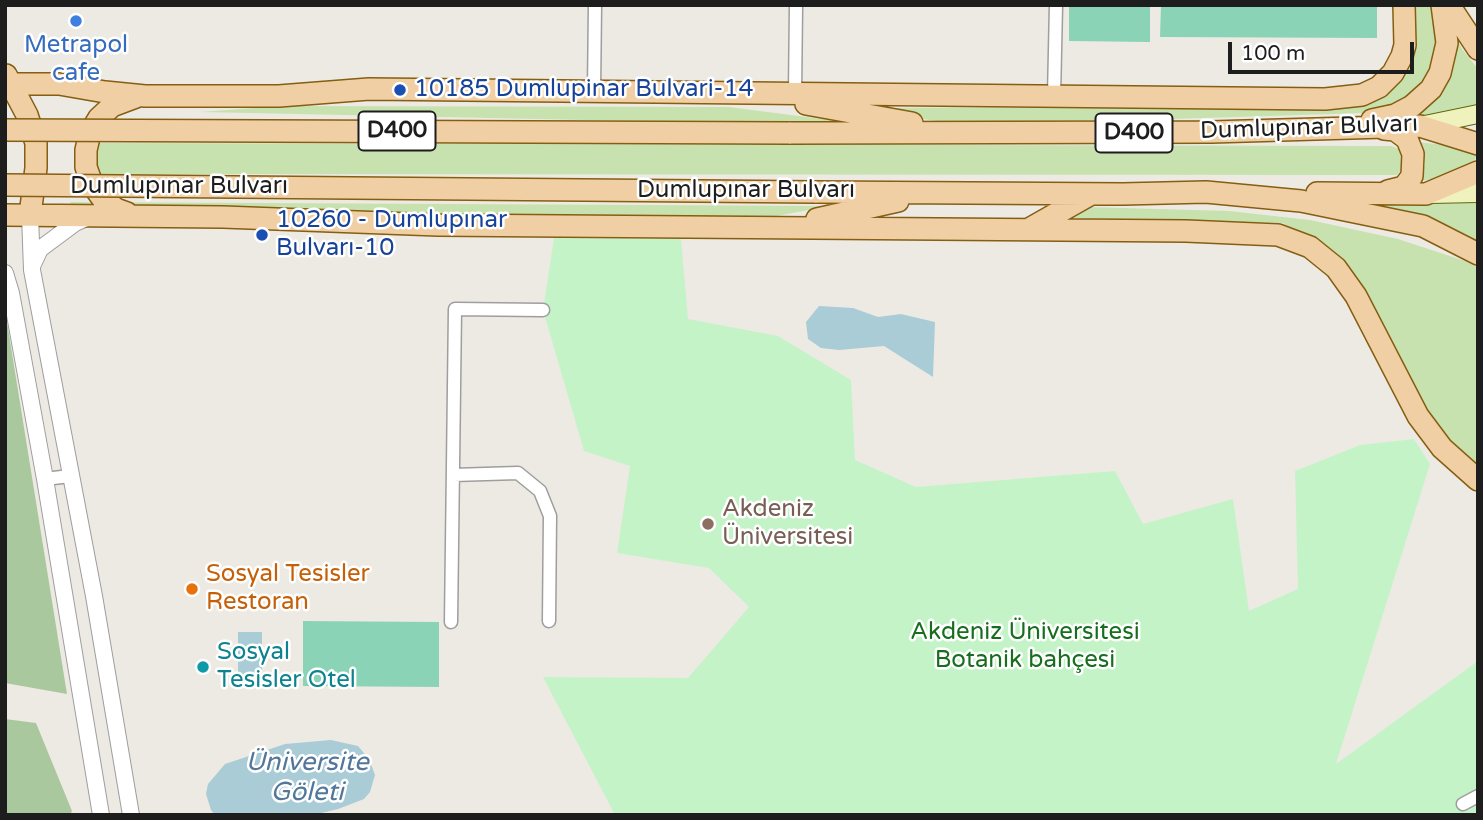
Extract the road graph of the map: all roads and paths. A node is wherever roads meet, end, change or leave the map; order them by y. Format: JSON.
{"nodes":[{"id":1,"x":595,"y":5,"type":"edge"},
{"id":2,"x":796,"y":5,"type":"edge"},
{"id":3,"x":1056,"y":5,"type":"edge"},
{"id":4,"x":1404,"y":5,"type":"edge"},
{"id":5,"x":1442,"y":5,"type":"edge"},
{"id":6,"x":1449,"y":5,"type":"edge"},
{"id":7,"x":1477,"y":47,"type":"edge"},
{"id":8,"x":7,"y":80,"type":"edge"},
{"id":9,"x":594,"y":91,"type":"junction"},
{"id":10,"x":749,"y":93,"type":"junction"},
{"id":11,"x":795,"y":93,"type":"junction"},
{"id":12,"x":145,"y":96,"type":"junction"},
{"id":13,"x":1054,"y":96,"type":"junction"},
{"id":14,"x":1478,"y":114,"type":"edge"},
{"id":15,"x":1420,"y":126,"type":"junction"},
{"id":16,"x":1378,"y":129,"type":"junction"},
{"id":17,"x":5,"y":130,"type":"edge"},
{"id":18,"x":1303,"y":130,"type":"junction"},
{"id":19,"x":964,"y":133,"type":"junction"},
{"id":20,"x":1478,"y":144,"type":"edge"},
{"id":21,"x":1478,"y":172,"type":"edge"},
{"id":22,"x":5,"y":186,"type":"edge"},
{"id":23,"x":1206,"y":192,"type":"junction"},
{"id":24,"x":937,"y":193,"type":"junction"},
{"id":25,"x":1376,"y":193,"type":"junction"},
{"id":26,"x":1478,"y":193,"type":"edge"},
{"id":27,"x":1091,"y":194,"type":"junction"},
{"id":28,"x":1426,"y":194,"type":"junction"},
{"id":29,"x":5,"y":215,"type":"edge"},
{"id":30,"x":30,"y":215,"type":"junction"},
{"id":31,"x":94,"y":215,"type":"junction"},
{"id":32,"x":132,"y":215,"type":"junction"},
{"id":33,"x":777,"y":227,"type":"junction"},
{"id":34,"x":1029,"y":229,"type":"junction"},
{"id":35,"x":1478,"y":254,"type":"edge"},
{"id":36,"x":32,"y":270,"type":"junction"},
{"id":37,"x":5,"y":273,"type":"edge"},
{"id":38,"x":542,"y":310,"type":"dead end"},
{"id":39,"x":453,"y":475,"type":"junction"},
{"id":40,"x":70,"y":476,"type":"junction"},
{"id":41,"x":45,"y":479,"type":"junction"},
{"id":42,"x":1478,"y":480,"type":"edge"},
{"id":43,"x":549,"y":621,"type":"dead end"},
{"id":44,"x":450,"y":622,"type":"dead end"},
{"id":45,"x":1478,"y":796,"type":"edge"},
{"id":46,"x":1463,"y":804,"type":"dead end"},
{"id":47,"x":128,"y":810,"type":"edge"},
{"id":48,"x":101,"y":812,"type":"edge"}],
"edges":[{"from":1,"to":9,"type":"street"},
{"from":2,"to":11,"type":"street"},
{"from":3,"to":13,"type":"street"},
{"from":4,"to":13,"type":"main road"},
{"from":5,"to":18,"type":"main road"},
{"from":6,"to":7,"type":"main road"},
{"from":8,"to":12,"type":"main road"},
{"from":8,"to":30,"type":"main road"},
{"from":9,"to":10,"type":"main road"},
{"from":9,"to":12,"type":"main road"},
{"from":10,"to":11,"type":"main road"},
{"from":10,"to":19,"type":"main road"},
{"from":11,"to":13,"type":"main road"},
{"from":12,"to":32,"type":"main road"},
{"from":14,"to":15,"type":"main road","name":"Dumlupınar Bulvarı","number":"D400"},
{"from":15,"to":16,"type":"main road","name":"Dumlupınar Bulvarı","number":"D400"},
{"from":15,"to":20,"type":"main road"},
{"from":16,"to":18,"type":"main road","name":"Dumlupınar Bulvarı","number":"D400"},
{"from":16,"to":25,"type":"main road"},
{"from":17,"to":19,"type":"main road","name":"Dumlupınar Bulvarı","number":"D400","bridge":true},
{"from":18,"to":19,"type":"main road","name":"Dumlupınar Bulvarı","number":"D400"},
{"from":21,"to":28,"type":"main road"},
{"from":22,"to":24,"type":"main road","name":"Dumlupınar Bulvarı","bridge":true},
{"from":23,"to":25,"type":"main road"},
{"from":23,"to":27,"type":"main road","name":"Dumlupınar Bulvarı"},
{"from":23,"to":35,"type":"main road","name":"Dumlupınar Bulvarı"},
{"from":24,"to":27,"type":"main road","name":"Dumlupınar Bulvarı"},
{"from":24,"to":33,"type":"main road"},
{"from":25,"to":28,"type":"main road"},
{"from":26,"to":28,"type":"main road"},
{"from":27,"to":34,"type":"main road"},
{"from":29,"to":30,"type":"main road"},
{"from":30,"to":31,"type":"main road"},
{"from":30,"to":36,"type":"street"},
{"from":31,"to":32,"type":"main road"},
{"from":31,"to":36,"type":"street"},
{"from":32,"to":33,"type":"main road"},
{"from":33,"to":34,"type":"main road"},
{"from":34,"to":42,"type":"main road"},
{"from":36,"to":40,"type":"street"},
{"from":37,"to":41,"type":"street"},
{"from":38,"to":39,"type":"street"},
{"from":39,"to":43,"type":"street"},
{"from":39,"to":44,"type":"street"},
{"from":40,"to":41,"type":"street"},
{"from":40,"to":47,"type":"street"},
{"from":41,"to":48,"type":"street"},
{"from":45,"to":46,"type":"street"},
{"from":47,"to":48,"type":"street"}]}
